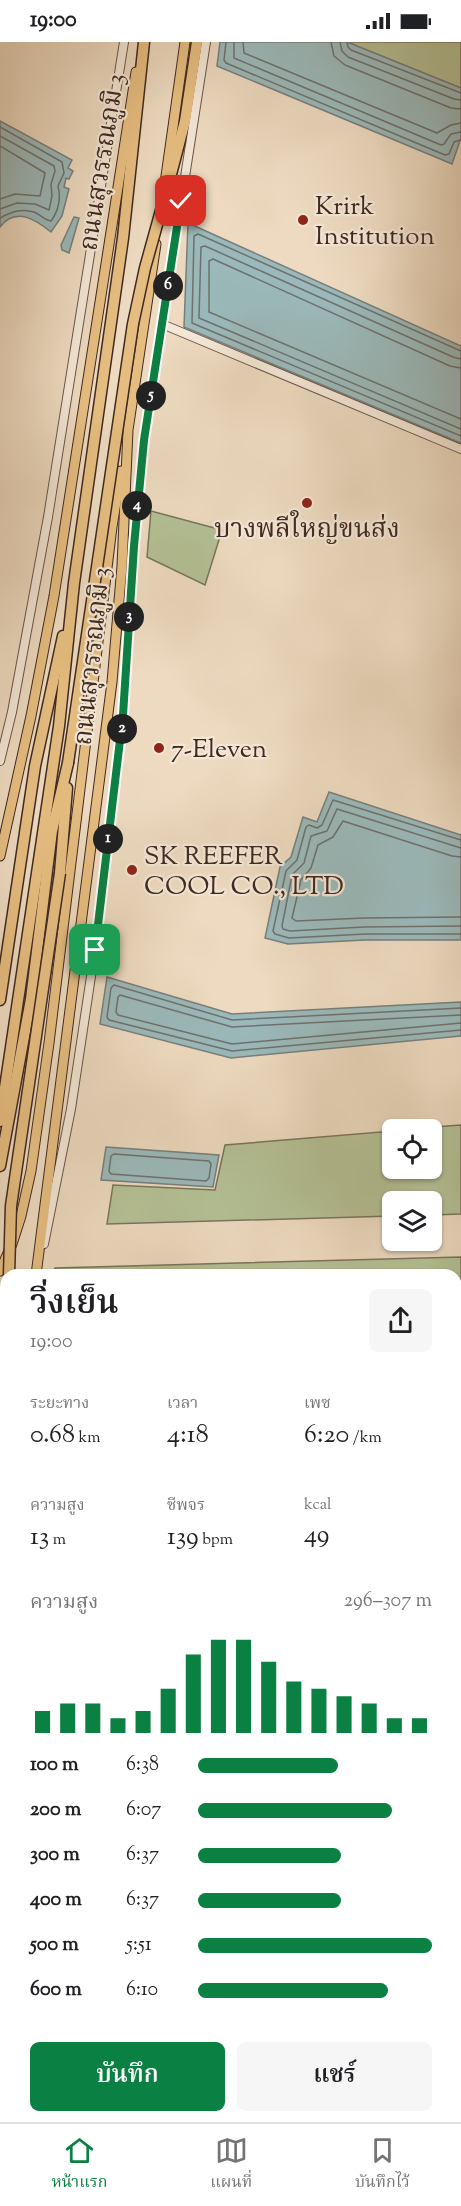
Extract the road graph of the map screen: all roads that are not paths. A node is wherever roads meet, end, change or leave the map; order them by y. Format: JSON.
{"nodes":[{"id":1,"x":124,"y":42,"type":"edge"},
{"id":2,"x":142,"y":42,"type":"edge"},
{"id":3,"x":185,"y":42,"type":"edge"},
{"id":4,"x":197,"y":42,"type":"edge"},
{"id":5,"x":206,"y":42,"type":"edge"},
{"id":6,"x":162,"y":324,"type":"junction"},
{"id":7,"x":128,"y":430,"type":"junction"},
{"id":8,"x":461,"y":449,"type":"edge"},
{"id":9,"x":74,"y":583,"type":"junction"},
{"id":10,"x":0,"y":762,"type":"edge"},
{"id":11,"x":68,"y":764,"type":"junction"},
{"id":12,"x":0,"y":856,"type":"edge"},
{"id":13,"x":0,"y":1000,"type":"edge"},
{"id":14,"x":0,"y":1121,"type":"edge"},
{"id":15,"x":0,"y":1166,"type":"edge"},
{"id":16,"x":1,"y":1269,"type":"edge"},
{"id":17,"x":9,"y":1269,"type":"edge"},
{"id":18,"x":38,"y":1269,"type":"edge"},
{"id":19,"x":38,"y":1269,"type":"edge"}],
"edges":[{"from":1,"to":10,"type":"street"},
{"from":2,"to":9,"type":"highway"},
{"from":2,"to":12,"type":"main road","name":"ถนนสุวรรณภูมิ 3"},
{"from":3,"to":7,"type":"main road","name":"ถนนสุวรรณภูมิ 3"},
{"from":4,"to":11,"type":"highway","bridge":true},
{"from":5,"to":6,"type":"street"},
{"from":6,"to":8,"type":"street"},
{"from":6,"to":19,"type":"street"},
{"from":7,"to":16,"type":"main road","bridge":true},
{"from":7,"to":18,"type":"main road","name":"ถนนสุวรรณภูมิ 3"},
{"from":9,"to":13,"type":"highway"},
{"from":9,"to":14,"type":"highway"},
{"from":11,"to":15,"type":"highway"},
{"from":11,"to":17,"type":"highway","bridge":true}]}
